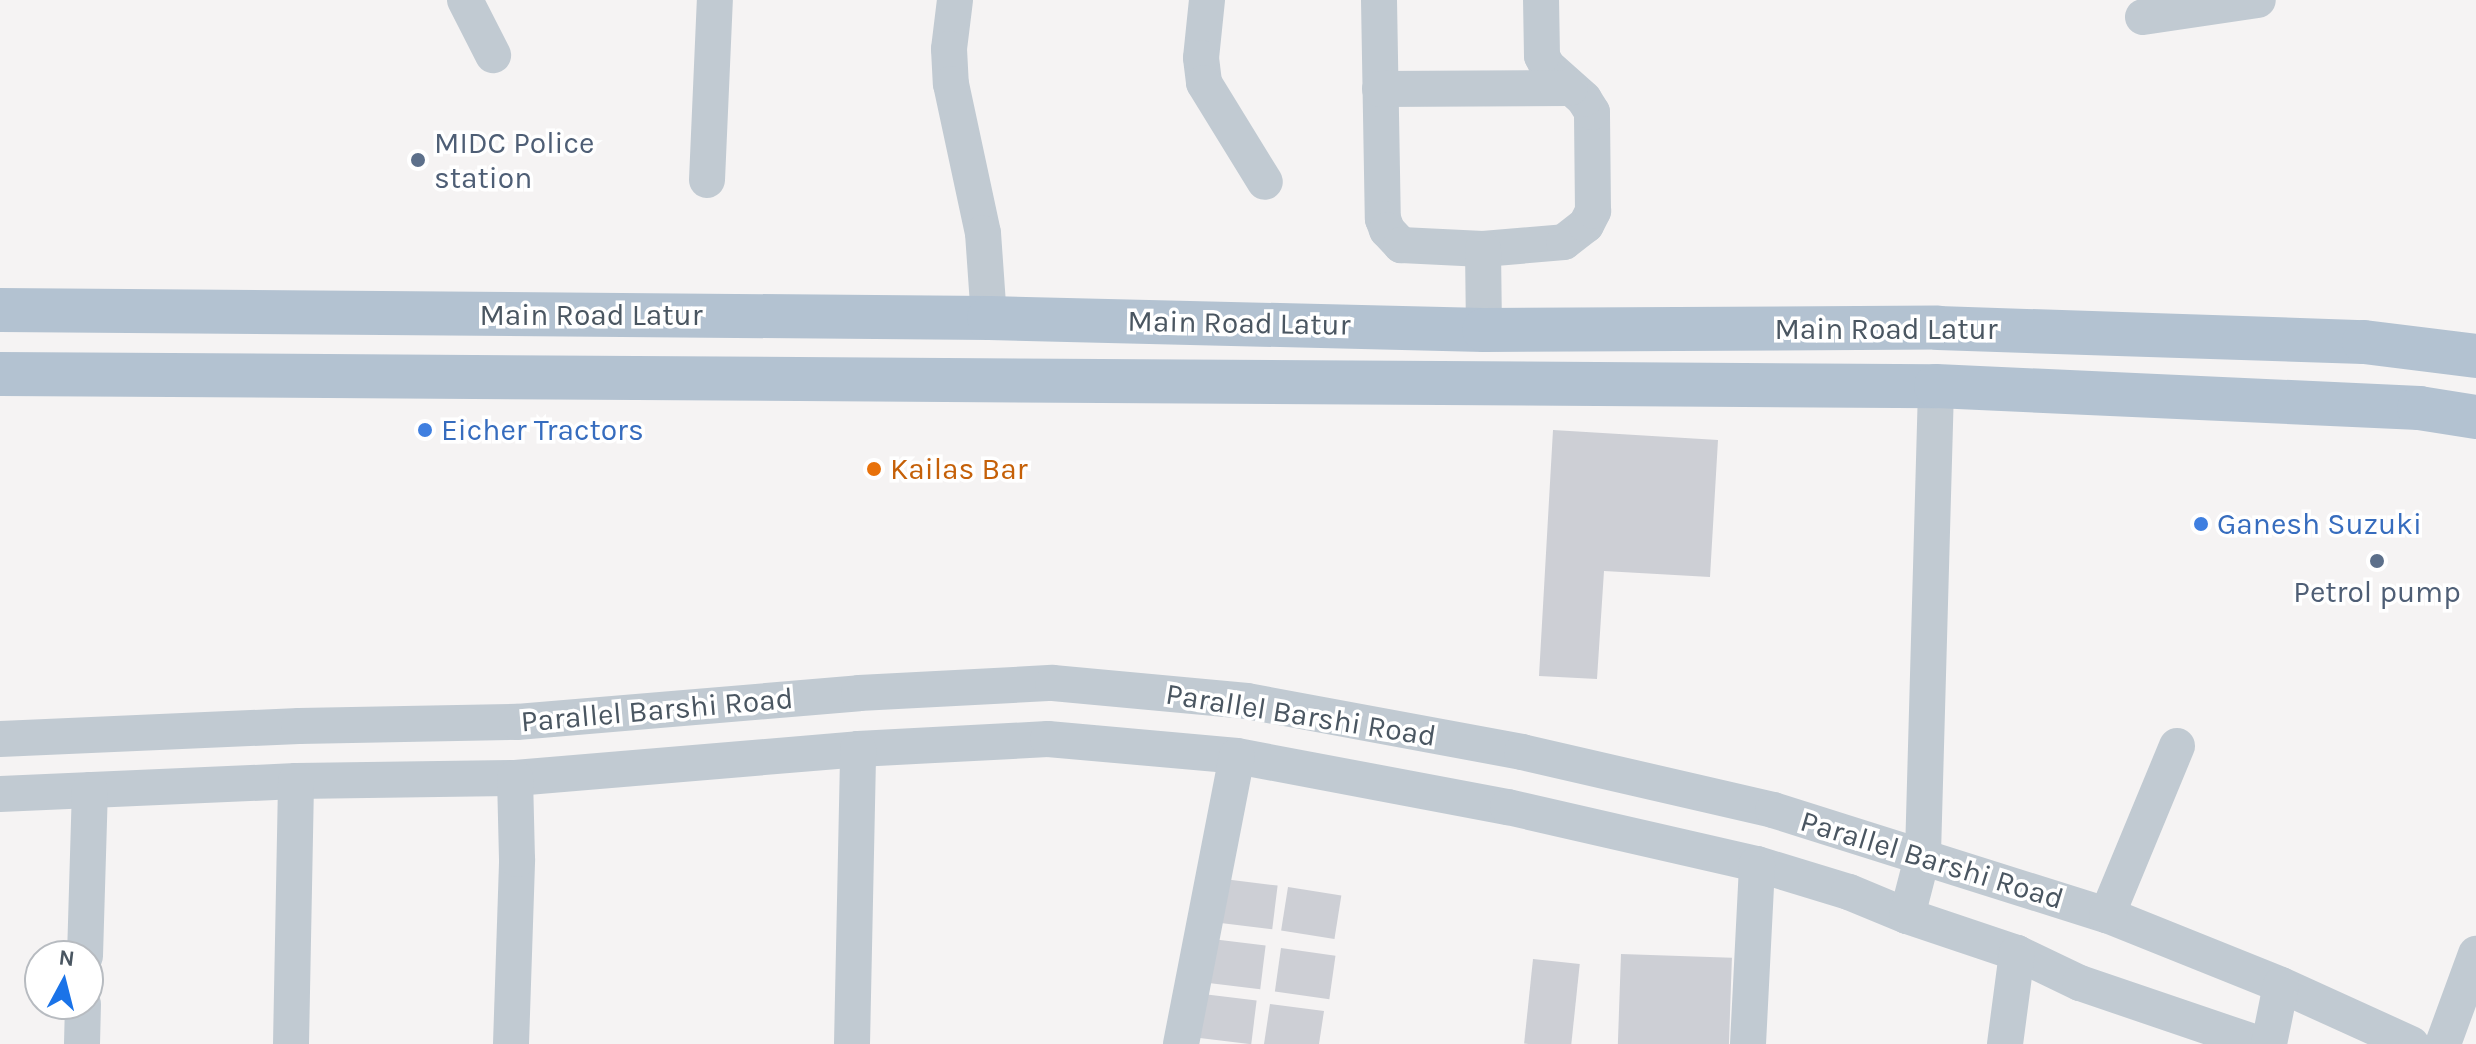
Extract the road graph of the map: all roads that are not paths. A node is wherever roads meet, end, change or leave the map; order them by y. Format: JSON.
{"nodes":[{"id":1,"x":465,"y":0,"type":"edge"},
{"id":2,"x":715,"y":0,"type":"edge"},
{"id":3,"x":955,"y":0,"type":"edge"},
{"id":4,"x":1207,"y":0,"type":"edge"},
{"id":5,"x":1379,"y":0,"type":"edge"},
{"id":6,"x":1541,"y":0,"type":"edge"},
{"id":7,"x":2258,"y":0,"type":"edge"},
{"id":8,"x":2143,"y":17,"type":"dead end"},
{"id":9,"x":493,"y":55,"type":"dead end"},
{"id":10,"x":1570,"y":88,"type":"junction"},
{"id":11,"x":1380,"y":89,"type":"junction"},
{"id":12,"x":707,"y":180,"type":"dead end"},
{"id":13,"x":1265,"y":182,"type":"dead end"},
{"id":14,"x":1483,"y":249,"type":"junction"},
{"id":15,"x":0,"y":310,"type":"edge"},
{"id":16,"x":989,"y":318,"type":"junction"},
{"id":17,"x":1484,"y":330,"type":"junction"},
{"id":18,"x":2476,"y":356,"type":"edge"},
{"id":19,"x":0,"y":374,"type":"edge"},
{"id":20,"x":1936,"y":386,"type":"junction"},
{"id":21,"x":2476,"y":417,"type":"edge"},
{"id":22,"x":0,"y":739,"type":"edge"},
{"id":23,"x":2177,"y":746,"type":"dead end"},
{"id":24,"x":858,"y":749,"type":"junction"},
{"id":25,"x":1237,"y":756,"type":"junction"},
{"id":26,"x":515,"y":778,"type":"junction"},
{"id":27,"x":296,"y":781,"type":"junction"},
{"id":28,"x":90,"y":790,"type":"junction"},
{"id":29,"x":0,"y":794,"type":"edge"},
{"id":30,"x":1923,"y":854,"type":"junction"},
{"id":31,"x":1757,"y":864,"type":"junction"},
{"id":32,"x":2107,"y":915,"type":"junction"},
{"id":33,"x":1907,"y":916,"type":"junction"},
{"id":34,"x":85,"y":940,"type":"edge"},
{"id":35,"x":2017,"y":953,"type":"junction"},
{"id":36,"x":2476,"y":954,"type":"edge"},
{"id":37,"x":2281,"y":985,"type":"junction"},
{"id":38,"x":83,"y":1020,"type":"edge"},
{"id":39,"x":82,"y":1044,"type":"edge"},
{"id":40,"x":291,"y":1044,"type":"edge"},
{"id":41,"x":511,"y":1044,"type":"edge"},
{"id":42,"x":852,"y":1044,"type":"edge"},
{"id":43,"x":1181,"y":1044,"type":"edge"},
{"id":44,"x":1748,"y":1044,"type":"edge"},
{"id":45,"x":2005,"y":1044,"type":"edge"},
{"id":46,"x":2259,"y":1044,"type":"edge"},
{"id":47,"x":2269,"y":1044,"type":"edge"},
{"id":48,"x":2411,"y":1044,"type":"edge"},
{"id":49,"x":2443,"y":1044,"type":"edge"}],
"edges":[{"from":1,"to":9,"type":"street"},
{"from":2,"to":12,"type":"street"},
{"from":3,"to":16,"type":"street"},
{"from":4,"to":13,"type":"street"},
{"from":5,"to":11,"type":"street"},
{"from":6,"to":10,"type":"street"},
{"from":7,"to":8,"type":"street"},
{"from":10,"to":11,"type":"street"},
{"from":10,"to":14,"type":"street"},
{"from":11,"to":14,"type":"street"},
{"from":14,"to":17,"type":"street"},
{"from":15,"to":16,"type":"main road","name":"Main Road Latur"},
{"from":16,"to":17,"type":"main road","name":"Main Road Latur"},
{"from":17,"to":18,"type":"main road","name":"Main Road Latur"},
{"from":19,"to":20,"type":"main road","name":"Main Road Latur"},
{"from":20,"to":21,"type":"main road","name":"Main Road Latur"},
{"from":20,"to":30,"type":"street"},
{"from":22,"to":30,"type":"street","name":"Parallel Barshi Road"},
{"from":23,"to":32,"type":"street"},
{"from":24,"to":25,"type":"street"},
{"from":24,"to":26,"type":"street"},
{"from":24,"to":42,"type":"street"},
{"from":25,"to":31,"type":"street"},
{"from":25,"to":43,"type":"street"},
{"from":26,"to":27,"type":"street"},
{"from":26,"to":41,"type":"street"},
{"from":27,"to":28,"type":"street"},
{"from":27,"to":40,"type":"street"},
{"from":28,"to":29,"type":"street"},
{"from":28,"to":34,"type":"street"},
{"from":30,"to":32,"type":"street","name":"Parallel Barshi Road"},
{"from":30,"to":33,"type":"street"},
{"from":31,"to":33,"type":"street"},
{"from":31,"to":44,"type":"street"},
{"from":32,"to":37,"type":"street","name":"Parallel Barshi Road"},
{"from":33,"to":35,"type":"street"},
{"from":35,"to":45,"type":"street"},
{"from":35,"to":46,"type":"street"},
{"from":36,"to":49,"type":"street"},
{"from":37,"to":47,"type":"street"},
{"from":37,"to":48,"type":"street","name":"Parallel Barshi Road"},
{"from":38,"to":39,"type":"street"}]}
